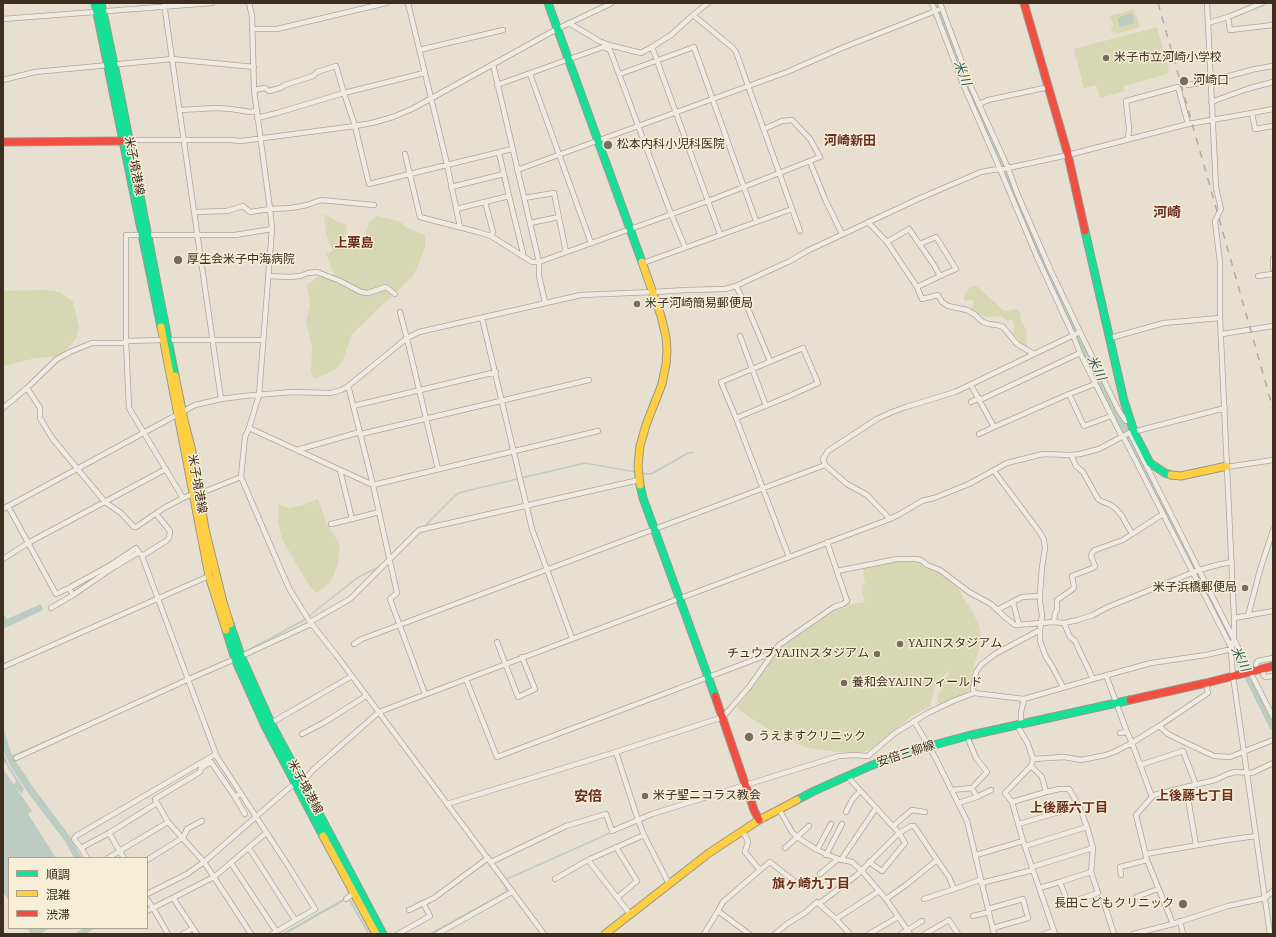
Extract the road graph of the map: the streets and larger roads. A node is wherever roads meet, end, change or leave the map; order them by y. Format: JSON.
{"nodes":[{"id":1,"x":95,"y":3,"type":"edge"},
{"id":2,"x":101,"y":3,"type":"edge"},
{"id":3,"x":212,"y":3,"type":"edge"},
{"id":4,"x":250,"y":3,"type":"edge"},
{"id":5,"x":386,"y":3,"type":"edge"},
{"id":6,"x":408,"y":3,"type":"edge"},
{"id":7,"x":548,"y":3,"type":"edge"},
{"id":8,"x":612,"y":3,"type":"edge"},
{"id":9,"x":708,"y":3,"type":"edge"},
{"id":10,"x":932,"y":3,"type":"edge"},
{"id":11,"x":940,"y":3,"type":"edge"},
{"id":12,"x":1024,"y":3,"type":"edge"},
{"id":13,"x":1207,"y":3,"type":"edge"},
{"id":14,"x":1262,"y":3,"type":"edge"},
{"id":15,"x":164,"y":4,"type":"edge"},
{"id":16,"x":942,"y":8,"type":"junction"},
{"id":17,"x":100,"y":11,"type":"junction"},
{"id":18,"x":935,"y":11,"type":"junction"},
{"id":19,"x":694,"y":15,"type":"junction"},
{"id":20,"x":1228,"y":17,"type":"junction"},
{"id":21,"x":3,"y":19,"type":"edge"},
{"id":22,"x":568,"y":23,"type":"junction"},
{"id":23,"x":1208,"y":23,"type":"junction"},
{"id":24,"x":1273,"y":26,"type":"edge"},
{"id":25,"x":253,"y":29,"type":"junction"},
{"id":26,"x":557,"y":29,"type":"junction"},
{"id":27,"x":503,"y":30,"type":"dead end"},
{"id":28,"x":608,"y":47,"type":"junction"},
{"id":29,"x":652,"y":47,"type":"junction"},
{"id":30,"x":419,"y":50,"type":"junction"},
{"id":31,"x":172,"y":59,"type":"junction"},
{"id":32,"x":568,"y":59,"type":"junction"},
{"id":33,"x":657,"y":60,"type":"junction"},
{"id":34,"x":493,"y":64,"type":"junction"},
{"id":35,"x":111,"y":65,"type":"junction"},
{"id":36,"x":1273,"y":66,"type":"edge"},
{"id":37,"x":254,"y":67,"type":"junction"},
{"id":38,"x":424,"y":73,"type":"junction"},
{"id":39,"x":530,"y":74,"type":"junction"},
{"id":40,"x":620,"y":74,"type":"junction"},
{"id":41,"x":3,"y":80,"type":"edge"},
{"id":42,"x":1211,"y":80,"type":"junction"},
{"id":43,"x":1273,"y":82,"type":"edge"},
{"id":44,"x":497,"y":85,"type":"junction"},
{"id":45,"x":1188,"y":85,"type":"dead end"},
{"id":46,"x":749,"y":87,"type":"junction"},
{"id":47,"x":1049,"y":87,"type":"junction"},
{"id":48,"x":254,"y":90,"type":"junction"},
{"id":49,"x":344,"y":93,"type":"junction"},
{"id":50,"x":431,"y":98,"type":"junction"},
{"id":51,"x":712,"y":99,"type":"junction"},
{"id":52,"x":1212,"y":102,"type":"junction"},
{"id":53,"x":980,"y":104,"type":"junction"},
{"id":54,"x":1273,"y":109,"type":"edge"},
{"id":55,"x":180,"y":110,"type":"junction"},
{"id":56,"x":256,"y":111,"type":"junction"},
{"id":57,"x":676,"y":112,"type":"junction"},
{"id":58,"x":1252,"y":113,"type":"junction"},
{"id":59,"x":257,"y":118,"type":"junction"},
{"id":60,"x":1212,"y":119,"type":"junction"},
{"id":61,"x":1188,"y":124,"type":"junction"},
{"id":62,"x":355,"y":126,"type":"junction"},
{"id":63,"x":638,"y":126,"type":"junction"},
{"id":64,"x":1273,"y":126,"type":"edge"},
{"id":65,"x":764,"y":129,"type":"junction"},
{"id":66,"x":261,"y":138,"type":"junction"},
{"id":67,"x":1128,"y":139,"type":"junction"},
{"id":68,"x":126,"y":140,"type":"junction"},
{"id":69,"x":184,"y":141,"type":"junction"},
{"id":70,"x":598,"y":141,"type":"junction"},
{"id":71,"x":3,"y":142,"type":"edge"},
{"id":72,"x":512,"y":149,"type":"junction"},
{"id":73,"x":499,"y":153,"type":"junction"},
{"id":74,"x":405,"y":154,"type":"dead end"},
{"id":75,"x":558,"y":155,"type":"junction"},
{"id":76,"x":1068,"y":155,"type":"junction"},
{"id":77,"x":810,"y":162,"type":"junction"},
{"id":78,"x":446,"y":165,"type":"junction"},
{"id":79,"x":1004,"y":169,"type":"junction"},
{"id":80,"x":517,"y":170,"type":"junction"},
{"id":81,"x":410,"y":174,"type":"junction"},
{"id":82,"x":504,"y":174,"type":"junction"},
{"id":83,"x":780,"y":174,"type":"junction"},
{"id":84,"x":451,"y":187,"type":"junction"},
{"id":85,"x":744,"y":187,"type":"junction"},
{"id":86,"x":509,"y":196,"type":"junction"},
{"id":87,"x":524,"y":198,"type":"junction"},
{"id":88,"x":708,"y":201,"type":"junction"},
{"id":89,"x":485,"y":202,"type":"junction"},
{"id":90,"x":374,"y":205,"type":"dead end"},
{"id":91,"x":270,"y":209,"type":"junction"},
{"id":92,"x":456,"y":209,"type":"junction"},
{"id":93,"x":792,"y":209,"type":"junction"},
{"id":94,"x":194,"y":212,"type":"junction"},
{"id":95,"x":671,"y":214,"type":"junction"},
{"id":96,"x":559,"y":217,"type":"junction"},
{"id":97,"x":756,"y":222,"type":"junction"},
{"id":98,"x":868,"y":222,"type":"junction"},
{"id":99,"x":530,"y":223,"type":"junction"},
{"id":100,"x":460,"y":227,"type":"junction"},
{"id":101,"x":272,"y":229,"type":"junction"},
{"id":102,"x":630,"y":229,"type":"junction"},
{"id":103,"x":800,"y":231,"type":"dead end"},
{"id":104,"x":720,"y":234,"type":"junction"},
{"id":105,"x":842,"y":234,"type":"junction"},
{"id":106,"x":145,"y":235,"type":"junction"},
{"id":107,"x":197,"y":235,"type":"junction"},
{"id":108,"x":491,"y":236,"type":"junction"},
{"id":109,"x":886,"y":242,"type":"junction"},
{"id":110,"x":591,"y":243,"type":"junction"},
{"id":111,"x":920,"y":244,"type":"junction"},
{"id":112,"x":685,"y":247,"type":"junction"},
{"id":113,"x":566,"y":252,"type":"junction"},
{"id":114,"x":522,"y":256,"type":"junction"},
{"id":115,"x":1273,"y":259,"type":"edge"},
{"id":116,"x":539,"y":262,"type":"junction"},
{"id":117,"x":643,"y":262,"type":"junction"},
{"id":118,"x":1273,"y":268,"type":"edge"},
{"id":119,"x":1273,"y":274,"type":"edge"},
{"id":120,"x":268,"y":276,"type":"junction"},
{"id":121,"x":940,"y":276,"type":"junction"},
{"id":122,"x":1258,"y":276,"type":"dead end"},
{"id":123,"x":736,"y":286,"type":"junction"},
{"id":124,"x":917,"y":288,"type":"junction"},
{"id":125,"x":653,"y":292,"type":"junction"},
{"id":126,"x":395,"y":294,"type":"dead end"},
{"id":127,"x":544,"y":302,"type":"junction"},
{"id":128,"x":400,"y":312,"type":"dead end"},
{"id":129,"x":482,"y":318,"type":"junction"},
{"id":130,"x":1220,"y":318,"type":"junction"},
{"id":131,"x":1273,"y":326,"type":"edge"},
{"id":132,"x":1080,"y":332,"type":"junction"},
{"id":133,"x":1222,"y":334,"type":"junction"},
{"id":134,"x":1073,"y":335,"type":"junction"},
{"id":135,"x":740,"y":336,"type":"dead end"},
{"id":136,"x":407,"y":338,"type":"junction"},
{"id":137,"x":1110,"y":338,"type":"junction"},
{"id":138,"x":166,"y":340,"type":"junction"},
{"id":139,"x":212,"y":340,"type":"junction"},
{"id":140,"x":263,"y":340,"type":"junction"},
{"id":141,"x":126,"y":341,"type":"junction"},
{"id":142,"x":1080,"y":353,"type":"junction"},
{"id":143,"x":1034,"y":354,"type":"junction"},
{"id":144,"x":770,"y":361,"type":"junction"},
{"id":145,"x":752,"y":369,"type":"junction"},
{"id":146,"x":496,"y":372,"type":"junction"},
{"id":147,"x":589,"y":380,"type":"dead end"},
{"id":148,"x":971,"y":384,"type":"junction"},
{"id":149,"x":1095,"y":384,"type":"junction"},
{"id":150,"x":347,"y":387,"type":"junction"},
{"id":151,"x":27,"y":388,"type":"junction"},
{"id":152,"x":420,"y":391,"type":"junction"},
{"id":153,"x":1069,"y":394,"type":"junction"},
{"id":154,"x":259,"y":395,"type":"junction"},
{"id":155,"x":221,"y":399,"type":"junction"},
{"id":156,"x":979,"y":399,"type":"junction"},
{"id":157,"x":502,"y":401,"type":"junction"},
{"id":158,"x":971,"y":402,"type":"dead end"},
{"id":159,"x":353,"y":406,"type":"junction"},
{"id":160,"x":766,"y":406,"type":"junction"},
{"id":161,"x":3,"y":408,"type":"edge"},
{"id":162,"x":1225,"y":408,"type":"junction"},
{"id":163,"x":180,"y":413,"type":"junction"},
{"id":164,"x":1111,"y":416,"type":"junction"},
{"id":165,"x":426,"y":418,"type":"junction"},
{"id":166,"x":736,"y":418,"type":"junction"},
{"id":167,"x":1130,"y":420,"type":"junction"},
{"id":168,"x":994,"y":427,"type":"junction"},
{"id":169,"x":249,"y":428,"type":"junction"},
{"id":170,"x":598,"y":431,"type":"dead end"},
{"id":171,"x":144,"y":432,"type":"junction"},
{"id":172,"x":360,"y":433,"type":"junction"},
{"id":173,"x":979,"y":434,"type":"dead end"},
{"id":174,"x":1127,"y":434,"type":"junction"},
{"id":175,"x":297,"y":450,"type":"junction"},
{"id":176,"x":514,"y":452,"type":"junction"},
{"id":177,"x":1070,"y":455,"type":"junction"},
{"id":178,"x":1273,"y":460,"type":"edge"},
{"id":179,"x":825,"y":465,"type":"junction"},
{"id":180,"x":1227,"y":466,"type":"junction"},
{"id":181,"x":77,"y":468,"type":"junction"},
{"id":182,"x":166,"y":469,"type":"junction"},
{"id":183,"x":438,"y":469,"type":"junction"},
{"id":184,"x":340,"y":470,"type":"junction"},
{"id":185,"x":994,"y":471,"type":"junction"},
{"id":186,"x":241,"y":477,"type":"junction"},
{"id":187,"x":639,"y":480,"type":"junction"},
{"id":188,"x":373,"y":485,"type":"junction"},
{"id":189,"x":763,"y":488,"type":"junction"},
{"id":190,"x":196,"y":493,"type":"junction"},
{"id":191,"x":183,"y":498,"type":"junction"},
{"id":192,"x":105,"y":502,"type":"junction"},
{"id":193,"x":527,"y":505,"type":"junction"},
{"id":194,"x":8,"y":506,"type":"junction"},
{"id":195,"x":3,"y":509,"type":"edge"},
{"id":196,"x":379,"y":512,"type":"junction"},
{"id":197,"x":1163,"y":514,"type":"junction"},
{"id":198,"x":157,"y":515,"type":"junction"},
{"id":199,"x":352,"y":519,"type":"junction"},
{"id":200,"x":890,"y":519,"type":"junction"},
{"id":201,"x":331,"y":524,"type":"dead end"},
{"id":202,"x":654,"y":529,"type":"junction"},
{"id":203,"x":1273,"y":530,"type":"edge"},
{"id":204,"x":1132,"y":534,"type":"junction"},
{"id":205,"x":827,"y":542,"type":"junction"},
{"id":206,"x":28,"y":543,"type":"junction"},
{"id":207,"x":141,"y":554,"type":"junction"},
{"id":208,"x":789,"y":557,"type":"junction"},
{"id":209,"x":3,"y":558,"type":"edge"},
{"id":210,"x":389,"y":560,"type":"junction"},
{"id":211,"x":1232,"y":562,"type":"junction"},
{"id":212,"x":110,"y":568,"type":"junction"},
{"id":213,"x":548,"y":570,"type":"junction"},
{"id":214,"x":1199,"y":570,"type":"junction"},
{"id":215,"x":837,"y":571,"type":"junction"},
{"id":216,"x":1193,"y":573,"type":"junction"},
{"id":217,"x":209,"y":576,"type":"junction"},
{"id":218,"x":69,"y":588,"type":"junction"},
{"id":219,"x":73,"y":596,"type":"junction"},
{"id":220,"x":1040,"y":596,"type":"junction"},
{"id":221,"x":680,"y":598,"type":"junction"},
{"id":222,"x":159,"y":599,"type":"junction"},
{"id":223,"x":1013,"y":602,"type":"junction"},
{"id":224,"x":51,"y":608,"type":"dead end"},
{"id":225,"x":997,"y":610,"type":"junction"},
{"id":226,"x":1273,"y":611,"type":"edge"},
{"id":227,"x":1248,"y":616,"type":"junction"},
{"id":228,"x":1234,"y":618,"type":"junction"},
{"id":229,"x":1054,"y":622,"type":"junction"},
{"id":230,"x":311,"y":623,"type":"junction"},
{"id":231,"x":1042,"y":623,"type":"junction"},
{"id":232,"x":1064,"y":623,"type":"junction"},
{"id":233,"x":1019,"y":625,"type":"junction"},
{"id":234,"x":399,"y":626,"type":"junction"},
{"id":235,"x":1040,"y":630,"type":"junction"},
{"id":236,"x":572,"y":638,"type":"junction"},
{"id":237,"x":1234,"y":639,"type":"junction"},
{"id":238,"x":497,"y":642,"type":"dead end"},
{"id":239,"x":354,"y":644,"type":"dead end"},
{"id":240,"x":1232,"y":648,"type":"junction"},
{"id":241,"x":773,"y":653,"type":"junction"},
{"id":242,"x":522,"y":657,"type":"junction"},
{"id":243,"x":238,"y":658,"type":"junction"},
{"id":244,"x":1273,"y":658,"type":"edge"},
{"id":245,"x":505,"y":664,"type":"junction"},
{"id":246,"x":1273,"y":666,"type":"edge"},
{"id":247,"x":3,"y":667,"type":"edge"},
{"id":248,"x":1255,"y":671,"type":"junction"},
{"id":249,"x":1106,"y":675,"type":"junction"},
{"id":250,"x":1237,"y":675,"type":"junction"},
{"id":251,"x":352,"y":676,"type":"junction"},
{"id":252,"x":1273,"y":676,"type":"edge"},
{"id":253,"x":709,"y":677,"type":"junction"},
{"id":254,"x":466,"y":678,"type":"junction"},
{"id":255,"x":1093,"y":678,"type":"junction"},
{"id":256,"x":189,"y":679,"type":"junction"},
{"id":257,"x":1206,"y":683,"type":"junction"},
{"id":258,"x":1063,"y":687,"type":"junction"},
{"id":259,"x":974,"y":693,"type":"junction"},
{"id":260,"x":425,"y":694,"type":"junction"},
{"id":261,"x":366,"y":696,"type":"junction"},
{"id":262,"x":1024,"y":699,"type":"junction"},
{"id":263,"x":1116,"y":702,"type":"junction"},
{"id":264,"x":379,"y":712,"type":"junction"},
{"id":265,"x":724,"y":717,"type":"junction"},
{"id":266,"x":1273,"y":717,"type":"edge"},
{"id":267,"x":914,"y":721,"type":"junction"},
{"id":268,"x":271,"y":723,"type":"junction"},
{"id":269,"x":1019,"y":724,"type":"junction"},
{"id":270,"x":1159,"y":726,"type":"junction"},
{"id":271,"x":1127,"y":732,"type":"junction"},
{"id":272,"x":1120,"y":733,"type":"dead end"},
{"id":273,"x":302,"y":734,"type":"dead end"},
{"id":274,"x":967,"y":736,"type":"junction"},
{"id":275,"x":1273,"y":740,"type":"edge"},
{"id":276,"x":1132,"y":743,"type":"junction"},
{"id":277,"x":928,"y":746,"type":"junction"},
{"id":278,"x":1244,"y":751,"type":"junction"},
{"id":279,"x":616,"y":752,"type":"junction"},
{"id":280,"x":216,"y":754,"type":"junction"},
{"id":281,"x":868,"y":756,"type":"junction"},
{"id":282,"x":16,"y":758,"type":"dead end"},
{"id":283,"x":1033,"y":759,"type":"junction"},
{"id":284,"x":1273,"y":763,"type":"edge"},
{"id":285,"x":1140,"y":765,"type":"junction"},
{"id":286,"x":870,"y":766,"type":"junction"},
{"id":287,"x":1031,"y":766,"type":"junction"},
{"id":288,"x":1247,"y":772,"type":"junction"},
{"id":289,"x":847,"y":776,"type":"junction"},
{"id":290,"x":298,"y":783,"type":"junction"},
{"id":291,"x":746,"y":785,"type":"junction"},
{"id":292,"x":1196,"y":785,"type":"junction"},
{"id":293,"x":972,"y":788,"type":"junction"},
{"id":294,"x":1186,"y":788,"type":"junction"},
{"id":295,"x":952,"y":790,"type":"junction"},
{"id":296,"x":991,"y":790,"type":"dead end"},
{"id":297,"x":860,"y":791,"type":"junction"},
{"id":298,"x":1046,"y":792,"type":"junction"},
{"id":299,"x":240,"y":794,"type":"junction"},
{"id":300,"x":235,"y":797,"type":"junction"},
{"id":301,"x":977,"y":797,"type":"junction"},
{"id":302,"x":1152,"y":797,"type":"junction"},
{"id":303,"x":1012,"y":802,"type":"junction"},
{"id":304,"x":156,"y":803,"type":"junction"},
{"id":305,"x":958,"y":803,"type":"junction"},
{"id":306,"x":447,"y":804,"type":"junction"},
{"id":307,"x":1079,"y":806,"type":"junction"},
{"id":308,"x":876,"y":808,"type":"junction"},
{"id":309,"x":779,"y":809,"type":"junction"},
{"id":310,"x":846,"y":812,"type":"dead end"},
{"id":311,"x":925,"y":812,"type":"dead end"},
{"id":312,"x":245,"y":814,"type":"dead end"},
{"id":313,"x":256,"y":817,"type":"junction"},
{"id":314,"x":638,"y":820,"type":"junction"},
{"id":315,"x":759,"y":820,"type":"junction"},
{"id":316,"x":202,"y":821,"type":"dead end"},
{"id":317,"x":168,"y":822,"type":"junction"},
{"id":318,"x":831,"y":824,"type":"dead end"},
{"id":319,"x":842,"y":824,"type":"dead end"},
{"id":320,"x":1019,"y":824,"type":"junction"},
{"id":321,"x":809,"y":826,"type":"dead end"},
{"id":322,"x":893,"y":826,"type":"junction"},
{"id":323,"x":1087,"y":827,"type":"junction"},
{"id":324,"x":742,"y":831,"type":"junction"},
{"id":325,"x":109,"y":833,"type":"junction"},
{"id":326,"x":266,"y":833,"type":"junction"},
{"id":327,"x":899,"y":833,"type":"junction"},
{"id":328,"x":644,"y":835,"type":"junction"},
{"id":329,"x":1256,"y":836,"type":"junction"},
{"id":330,"x":797,"y":837,"type":"junction"},
{"id":331,"x":183,"y":838,"type":"junction"},
{"id":332,"x":1024,"y":844,"type":"junction"},
{"id":333,"x":1196,"y":845,"type":"junction"},
{"id":334,"x":616,"y":847,"type":"junction"},
{"id":335,"x":81,"y":848,"type":"junction"},
{"id":336,"x":248,"y":848,"type":"junction"},
{"id":337,"x":785,"y":848,"type":"dead end"},
{"id":338,"x":1093,"y":848,"type":"junction"},
{"id":339,"x":817,"y":850,"type":"junction"},
{"id":340,"x":120,"y":851,"type":"junction"},
{"id":341,"x":1146,"y":854,"type":"junction"},
{"id":342,"x":826,"y":855,"type":"junction"},
{"id":343,"x":976,"y":855,"type":"junction"},
{"id":344,"x":86,"y":857,"type":"edge"},
{"id":345,"x":110,"y":857,"type":"edge"},
{"id":346,"x":123,"y":857,"type":"edge"},
{"id":347,"x":148,"y":859,"type":"edge"},
{"id":348,"x":839,"y":859,"type":"junction"},
{"id":349,"x":489,"y":860,"type":"junction"},
{"id":350,"x":588,"y":860,"type":"junction"},
{"id":351,"x":937,"y":860,"type":"junction"},
{"id":352,"x":1147,"y":860,"type":"junction"},
{"id":353,"x":204,"y":862,"type":"junction"},
{"id":354,"x":869,"y":862,"type":"junction"},
{"id":355,"x":231,"y":863,"type":"junction"},
{"id":356,"x":1032,"y":868,"type":"junction"},
{"id":357,"x":760,"y":870,"type":"junction"},
{"id":358,"x":860,"y":870,"type":"junction"},
{"id":359,"x":1091,"y":872,"type":"junction"},
{"id":360,"x":820,"y":874,"type":"dead end"},
{"id":361,"x":1120,"y":875,"type":"dead end"},
{"id":362,"x":214,"y":877,"type":"junction"},
{"id":363,"x":555,"y":879,"type":"dead end"},
{"id":364,"x":981,"y":881,"type":"junction"},
{"id":365,"x":1060,"y":882,"type":"junction"},
{"id":366,"x":669,"y":884,"type":"junction"},
{"id":367,"x":800,"y":885,"type":"dead end"},
{"id":368,"x":1039,"y":888,"type":"junction"},
{"id":369,"x":954,"y":889,"type":"junction"},
{"id":370,"x":1158,"y":889,"type":"junction"},
{"id":371,"x":880,"y":891,"type":"junction"},
{"id":372,"x":1273,"y":891,"type":"edge"},
{"id":373,"x":512,"y":892,"type":"junction"},
{"id":374,"x":354,"y":893,"type":"junction"},
{"id":375,"x":148,"y":894,"type":"edge"},
{"id":376,"x":618,"y":897,"type":"junction"},
{"id":377,"x":1136,"y":897,"type":"dead end"},
{"id":378,"x":174,"y":898,"type":"junction"},
{"id":379,"x":1265,"y":898,"type":"junction"},
{"id":380,"x":346,"y":899,"type":"dead end"},
{"id":381,"x":886,"y":899,"type":"junction"},
{"id":382,"x":924,"y":899,"type":"dead end"},
{"id":383,"x":148,"y":900,"type":"edge"},
{"id":384,"x":423,"y":903,"type":"junction"},
{"id":385,"x":1104,"y":903,"type":"dead end"},
{"id":386,"x":820,"y":904,"type":"junction"},
{"id":387,"x":153,"y":908,"type":"junction"},
{"id":388,"x":148,"y":910,"type":"edge"},
{"id":389,"x":409,"y":910,"type":"dead end"},
{"id":390,"x":989,"y":910,"type":"junction"},
{"id":391,"x":718,"y":911,"type":"junction"},
{"id":392,"x":630,"y":914,"type":"junction"},
{"id":393,"x":973,"y":916,"type":"dead end"},
{"id":394,"x":898,"y":917,"type":"junction"},
{"id":395,"x":836,"y":919,"type":"junction"},
{"id":396,"x":295,"y":920,"type":"junction"},
{"id":397,"x":922,"y":921,"type":"dead end"},
{"id":398,"x":1180,"y":921,"type":"junction"},
{"id":399,"x":1172,"y":924,"type":"junction"},
{"id":400,"x":193,"y":928,"type":"junction"},
{"id":401,"x":993,"y":928,"type":"junction"},
{"id":402,"x":908,"y":932,"type":"edge"},
{"id":403,"x":274,"y":933,"type":"edge"},
{"id":404,"x":1055,"y":933,"type":"edge"},
{"id":405,"x":168,"y":934,"type":"edge"},
{"id":406,"x":183,"y":934,"type":"edge"},
{"id":407,"x":196,"y":934,"type":"edge"},
{"id":408,"x":250,"y":934,"type":"edge"},
{"id":409,"x":376,"y":934,"type":"edge"},
{"id":410,"x":383,"y":934,"type":"edge"},
{"id":411,"x":398,"y":934,"type":"edge"},
{"id":412,"x":439,"y":934,"type":"edge"},
{"id":413,"x":544,"y":934,"type":"edge"},
{"id":414,"x":605,"y":934,"type":"edge"},
{"id":415,"x":704,"y":934,"type":"edge"},
{"id":416,"x":749,"y":934,"type":"edge"},
{"id":417,"x":775,"y":934,"type":"edge"},
{"id":418,"x":848,"y":934,"type":"edge"},
{"id":419,"x":869,"y":934,"type":"edge"},
{"id":420,"x":901,"y":934,"type":"edge"},
{"id":421,"x":925,"y":934,"type":"edge"},
{"id":422,"x":958,"y":934,"type":"edge"},
{"id":423,"x":994,"y":934,"type":"edge"},
{"id":424,"x":1044,"y":934,"type":"edge"},
{"id":425,"x":1114,"y":934,"type":"edge"},
{"id":426,"x":1133,"y":934,"type":"edge"},
{"id":427,"x":1183,"y":934,"type":"edge"},
{"id":428,"x":1270,"y":934,"type":"edge"}],
"edges":[{"from":1,"to":17,"type":"street","name":"米子境港線"},
{"from":2,"to":17,"type":"street","name":"米子境港線"},
{"from":3,"to":15,"type":"street"},
{"from":4,"to":25,"type":"street"},
{"from":5,"to":25,"type":"street"},
{"from":6,"to":30,"type":"street"},
{"from":7,"to":26,"type":"street"},
{"from":8,"to":22,"type":"street"},
{"from":9,"to":19,"type":"street"},
{"from":10,"to":18,"type":"street"},
{"from":11,"to":16,"type":"street"},
{"from":12,"to":47,"type":"street"},
{"from":13,"to":23,"type":"street"},
{"from":14,"to":20,"type":"street"},
{"from":15,"to":17,"type":"street"},
{"from":15,"to":31,"type":"street"},
{"from":16,"to":18,"type":"street"},
{"from":16,"to":53,"type":"street"},
{"from":17,"to":21,"type":"street"},
{"from":17,"to":35,"type":"street","name":"米子境港線"},
{"from":18,"to":46,"type":"street"},
{"from":18,"to":79,"type":"street"},
{"from":19,"to":29,"type":"street"},
{"from":19,"to":46,"type":"street"},
{"from":20,"to":23,"type":"street"},
{"from":20,"to":24,"type":"street"},
{"from":22,"to":26,"type":"street"},
{"from":22,"to":28,"type":"street"},
{"from":23,"to":42,"type":"street"},
{"from":25,"to":37,"type":"street"},
{"from":26,"to":32,"type":"street"},
{"from":26,"to":34,"type":"street"},
{"from":27,"to":30,"type":"street"},
{"from":28,"to":29,"type":"street"},
{"from":28,"to":32,"type":"street"},
{"from":28,"to":40,"type":"street"},
{"from":29,"to":33,"type":"street"},
{"from":30,"to":38,"type":"street"},
{"from":31,"to":35,"type":"street"},
{"from":31,"to":37,"type":"street"},
{"from":31,"to":55,"type":"street"},
{"from":32,"to":39,"type":"street"},
{"from":32,"to":70,"type":"street"},
{"from":33,"to":40,"type":"street"},
{"from":33,"to":51,"type":"street"},
{"from":33,"to":57,"type":"street"},
{"from":34,"to":44,"type":"street"},
{"from":34,"to":50,"type":"street"},
{"from":35,"to":41,"type":"street"},
{"from":35,"to":68,"type":"street","name":"米子境港線"},
{"from":36,"to":42,"type":"street"},
{"from":37,"to":48,"type":"street"},
{"from":38,"to":49,"type":"street"},
{"from":38,"to":50,"type":"street"},
{"from":39,"to":44,"type":"street"},
{"from":39,"to":75,"type":"street"},
{"from":40,"to":63,"type":"street"},
{"from":42,"to":45,"type":"street"},
{"from":42,"to":52,"type":"street"},
{"from":43,"to":52,"type":"street"},
{"from":44,"to":72,"type":"street"},
{"from":46,"to":51,"type":"street"},
{"from":46,"to":65,"type":"street"},
{"from":47,"to":53,"type":"street"},
{"from":47,"to":76,"type":"street"},
{"from":48,"to":49,"type":"street"},
{"from":48,"to":56,"type":"street"},
{"from":49,"to":59,"type":"street"},
{"from":49,"to":62,"type":"street"},
{"from":50,"to":62,"type":"street"},
{"from":50,"to":78,"type":"street"},
{"from":51,"to":57,"type":"street"},
{"from":51,"to":85,"type":"street"},
{"from":52,"to":60,"type":"street"},
{"from":53,"to":79,"type":"street"},
{"from":54,"to":58,"type":"street"},
{"from":55,"to":56,"type":"street"},
{"from":55,"to":69,"type":"street"},
{"from":56,"to":59,"type":"street"},
{"from":57,"to":63,"type":"street"},
{"from":57,"to":88,"type":"street"},
{"from":58,"to":60,"type":"street"},
{"from":58,"to":64,"type":"street"},
{"from":59,"to":66,"type":"street"},
{"from":60,"to":61,"type":"street"},
{"from":60,"to":130,"type":"street"},
{"from":61,"to":67,"type":"street"},
{"from":61,"to":67,"type":"street"},
{"from":62,"to":66,"type":"street"},
{"from":62,"to":81,"type":"street"},
{"from":63,"to":70,"type":"street"},
{"from":63,"to":95,"type":"street"},
{"from":65,"to":77,"type":"street"},
{"from":65,"to":83,"type":"street"},
{"from":66,"to":69,"type":"street"},
{"from":66,"to":91,"type":"street"},
{"from":67,"to":76,"type":"street"},
{"from":68,"to":69,"type":"street"},
{"from":68,"to":71,"type":"street"},
{"from":68,"to":106,"type":"street","name":"米子境港線"},
{"from":69,"to":94,"type":"street"},
{"from":70,"to":75,"type":"street"},
{"from":70,"to":102,"type":"street"},
{"from":72,"to":73,"type":"street"},
{"from":72,"to":80,"type":"street"},
{"from":73,"to":78,"type":"street"},
{"from":73,"to":82,"type":"street"},
{"from":74,"to":81,"type":"street"},
{"from":75,"to":80,"type":"street"},
{"from":75,"to":110,"type":"street"},
{"from":76,"to":79,"type":"street"},
{"from":76,"to":137,"type":"street"},
{"from":77,"to":83,"type":"street"},
{"from":77,"to":105,"type":"street"},
{"from":78,"to":81,"type":"street"},
{"from":78,"to":84,"type":"street"},
{"from":79,"to":98,"type":"street"},
{"from":79,"to":132,"type":"street"},
{"from":79,"to":134,"type":"street"},
{"from":80,"to":87,"type":"street"},
{"from":81,"to":100,"type":"street"},
{"from":82,"to":84,"type":"street"},
{"from":82,"to":86,"type":"street"},
{"from":83,"to":85,"type":"street"},
{"from":83,"to":93,"type":"street"},
{"from":84,"to":92,"type":"street"},
{"from":85,"to":88,"type":"street"},
{"from":85,"to":97,"type":"street"},
{"from":86,"to":89,"type":"street"},
{"from":86,"to":114,"type":"street"},
{"from":87,"to":96,"type":"street"},
{"from":87,"to":99,"type":"street"},
{"from":88,"to":95,"type":"street"},
{"from":88,"to":104,"type":"street"},
{"from":89,"to":92,"type":"street"},
{"from":89,"to":108,"type":"street"},
{"from":90,"to":91,"type":"street"},
{"from":91,"to":94,"type":"street"},
{"from":91,"to":101,"type":"street"},
{"from":92,"to":100,"type":"street"},
{"from":93,"to":97,"type":"street"},
{"from":93,"to":103,"type":"street"},
{"from":94,"to":107,"type":"street"},
{"from":95,"to":102,"type":"street"},
{"from":95,"to":112,"type":"street"},
{"from":96,"to":99,"type":"street"},
{"from":96,"to":113,"type":"street"},
{"from":97,"to":104,"type":"street"},
{"from":98,"to":105,"type":"street"},
{"from":98,"to":109,"type":"street"},
{"from":99,"to":116,"type":"street"},
{"from":100,"to":108,"type":"street"},
{"from":101,"to":107,"type":"street"},
{"from":101,"to":120,"type":"street"},
{"from":102,"to":110,"type":"street"},
{"from":102,"to":117,"type":"street"},
{"from":104,"to":112,"type":"street"},
{"from":105,"to":123,"type":"street"},
{"from":106,"to":107,"type":"street"},
{"from":106,"to":138,"type":"street","name":"米子境港線"},
{"from":106,"to":141,"type":"street"},
{"from":107,"to":139,"type":"street"},
{"from":108,"to":114,"type":"street"},
{"from":109,"to":111,"type":"street"},
{"from":109,"to":124,"type":"street"},
{"from":110,"to":113,"type":"street"},
{"from":111,"to":121,"type":"street"},
{"from":111,"to":121,"type":"street"},
{"from":112,"to":117,"type":"street"},
{"from":113,"to":116,"type":"street"},
{"from":114,"to":116,"type":"street"},
{"from":115,"to":118,"type":"street"},
{"from":116,"to":127,"type":"street"},
{"from":117,"to":125,"type":"street"},
{"from":119,"to":122,"type":"street"},
{"from":120,"to":126,"type":"street"},
{"from":120,"to":140,"type":"street"},
{"from":121,"to":124,"type":"street"},
{"from":123,"to":125,"type":"street"},
{"from":123,"to":144,"type":"street"},
{"from":124,"to":143,"type":"street"},
{"from":125,"to":127,"type":"street"},
{"from":125,"to":187,"type":"street"},
{"from":127,"to":129,"type":"street"},
{"from":128,"to":136,"type":"street"},
{"from":129,"to":136,"type":"street"},
{"from":129,"to":146,"type":"street"},
{"from":130,"to":133,"type":"street"},
{"from":130,"to":137,"type":"street"},
{"from":131,"to":133,"type":"street"},
{"from":132,"to":134,"type":"street"},
{"from":132,"to":167,"type":"street"},
{"from":133,"to":162,"type":"street"},
{"from":134,"to":142,"type":"street"},
{"from":134,"to":143,"type":"street"},
{"from":135,"to":145,"type":"street"},
{"from":136,"to":150,"type":"street"},
{"from":136,"to":152,"type":"street"},
{"from":137,"to":167,"type":"street"},
{"from":138,"to":139,"type":"street"},
{"from":138,"to":141,"type":"street"},
{"from":138,"to":163,"type":"street","name":"米子境港線"},
{"from":139,"to":140,"type":"street"},
{"from":139,"to":155,"type":"street"},
{"from":140,"to":154,"type":"street"},
{"from":141,"to":151,"type":"street"},
{"from":141,"to":171,"type":"street"},
{"from":142,"to":149,"type":"street"},
{"from":142,"to":156,"type":"street"},
{"from":143,"to":148,"type":"street"},
{"from":144,"to":145,"type":"street"},
{"from":144,"to":160,"type":"street"},
{"from":145,"to":160,"type":"street"},
{"from":145,"to":166,"type":"street"},
{"from":146,"to":152,"type":"street"},
{"from":146,"to":157,"type":"street"},
{"from":147,"to":157,"type":"street"},
{"from":148,"to":156,"type":"street"},
{"from":148,"to":179,"type":"street"},
{"from":149,"to":153,"type":"street"},
{"from":149,"to":164,"type":"street"},
{"from":150,"to":154,"type":"street"},
{"from":150,"to":159,"type":"street"},
{"from":151,"to":161,"type":"street"},
{"from":151,"to":181,"type":"street"},
{"from":152,"to":159,"type":"street"},
{"from":152,"to":165,"type":"street"},
{"from":153,"to":164,"type":"street"},
{"from":153,"to":168,"type":"street"},
{"from":154,"to":155,"type":"street"},
{"from":154,"to":169,"type":"street"},
{"from":155,"to":163,"type":"street"},
{"from":156,"to":158,"type":"street"},
{"from":156,"to":168,"type":"street"},
{"from":157,"to":165,"type":"street"},
{"from":157,"to":176,"type":"street"},
{"from":159,"to":172,"type":"street"},
{"from":160,"to":166,"type":"street"},
{"from":162,"to":174,"type":"street"},
{"from":162,"to":180,"type":"street"},
{"from":163,"to":171,"type":"street"},
{"from":163,"to":190,"type":"street","name":"米子境港線"},
{"from":164,"to":174,"type":"street"},
{"from":165,"to":172,"type":"street"},
{"from":165,"to":183,"type":"street"},
{"from":166,"to":189,"type":"street"},
{"from":167,"to":174,"type":"street"},
{"from":168,"to":173,"type":"street"},
{"from":169,"to":175,"type":"street"},
{"from":169,"to":186,"type":"street"},
{"from":170,"to":176,"type":"street"},
{"from":171,"to":181,"type":"street"},
{"from":171,"to":182,"type":"street"},
{"from":172,"to":175,"type":"street"},
{"from":172,"to":188,"type":"street"},
{"from":174,"to":177,"type":"street"},
{"from":174,"to":180,"type":"street"},
{"from":174,"to":197,"type":"street"},
{"from":174,"to":214,"type":"street"},
{"from":175,"to":184,"type":"street"},
{"from":176,"to":183,"type":"street"},
{"from":176,"to":193,"type":"street"},
{"from":177,"to":185,"type":"street"},
{"from":177,"to":204,"type":"street"},
{"from":178,"to":180,"type":"street"},
{"from":179,"to":189,"type":"street"},
{"from":179,"to":200,"type":"street"},
{"from":180,"to":211,"type":"street"},
{"from":181,"to":192,"type":"street"},
{"from":181,"to":194,"type":"street"},
{"from":182,"to":191,"type":"street"},
{"from":182,"to":192,"type":"street"},
{"from":183,"to":188,"type":"street"},
{"from":184,"to":188,"type":"street"},
{"from":184,"to":199,"type":"street"},
{"from":185,"to":200,"type":"street"},
{"from":185,"to":220,"type":"street"},
{"from":186,"to":190,"type":"street"},
{"from":186,"to":230,"type":"street"},
{"from":187,"to":193,"type":"street"},
{"from":187,"to":202,"type":"street"},
{"from":188,"to":196,"type":"street"},
{"from":189,"to":202,"type":"street"},
{"from":189,"to":208,"type":"street"},
{"from":190,"to":191,"type":"street"},
{"from":190,"to":217,"type":"street","name":"米子境港線"},
{"from":190,"to":243,"type":"street","name":"米子境港線"},
{"from":191,"to":198,"type":"street"},
{"from":192,"to":198,"type":"street"},
{"from":192,"to":206,"type":"street"},
{"from":193,"to":210,"type":"street"},
{"from":193,"to":213,"type":"street"},
{"from":194,"to":195,"type":"street"},
{"from":194,"to":206,"type":"street"},
{"from":196,"to":199,"type":"street"},
{"from":196,"to":210,"type":"street"},
{"from":197,"to":204,"type":"street"},
{"from":197,"to":216,"type":"street"},
{"from":198,"to":207,"type":"street"},
{"from":199,"to":201,"type":"street"},
{"from":200,"to":205,"type":"street"},
{"from":202,"to":213,"type":"street"},
{"from":202,"to":221,"type":"street"},
{"from":203,"to":227,"type":"street"},
{"from":204,"to":229,"type":"street"},
{"from":205,"to":208,"type":"street"},
{"from":205,"to":215,"type":"street"},
{"from":206,"to":209,"type":"street"},
{"from":206,"to":218,"type":"street"},
{"from":207,"to":212,"type":"street"},
{"from":207,"to":222,"type":"street"},
{"from":208,"to":221,"type":"street"},
{"from":210,"to":230,"type":"street"},
{"from":210,"to":234,"type":"street"},
{"from":211,"to":214,"type":"street"},
{"from":211,"to":228,"type":"street"},
{"from":212,"to":218,"type":"street"},
{"from":212,"to":219,"type":"street"},
{"from":213,"to":234,"type":"street"},
{"from":213,"to":236,"type":"street"},
{"from":214,"to":216,"type":"street"},
{"from":214,"to":237,"type":"street"},
{"from":215,"to":225,"type":"street"},
{"from":215,"to":241,"type":"street"},
{"from":216,"to":232,"type":"street"},
{"from":216,"to":240,"type":"street"},
{"from":217,"to":222,"type":"street"},
{"from":217,"to":243,"type":"street","name":"米子境港線"},
{"from":218,"to":219,"type":"street"},
{"from":219,"to":224,"type":"street"},
{"from":220,"to":223,"type":"street"},
{"from":220,"to":231,"type":"street"},
{"from":221,"to":236,"type":"street"},
{"from":221,"to":253,"type":"street"},
{"from":222,"to":247,"type":"street"},
{"from":222,"to":256,"type":"street"},
{"from":223,"to":225,"type":"street"},
{"from":223,"to":233,"type":"street"},
{"from":225,"to":233,"type":"street"},
{"from":226,"to":227,"type":"street"},
{"from":227,"to":228,"type":"street"},
{"from":228,"to":237,"type":"street"},
{"from":229,"to":231,"type":"street"},
{"from":229,"to":232,"type":"street"},
{"from":230,"to":243,"type":"street"},
{"from":230,"to":251,"type":"street"},
{"from":231,"to":233,"type":"street"},
{"from":231,"to":235,"type":"street"},
{"from":232,"to":255,"type":"street"},
{"from":234,"to":239,"type":"street"},
{"from":234,"to":260,"type":"street"},
{"from":235,"to":258,"type":"street"},
{"from":235,"to":259,"type":"street"},
{"from":236,"to":242,"type":"street"},
{"from":237,"to":240,"type":"street"},
{"from":237,"to":248,"type":"street"},
{"from":238,"to":245,"type":"street"},
{"from":240,"to":249,"type":"street"},
{"from":240,"to":250,"type":"street"},
{"from":241,"to":253,"type":"street"},
{"from":241,"to":265,"type":"street"},
{"from":242,"to":245,"type":"street"},
{"from":242,"to":245,"type":"street"},
{"from":243,"to":256,"type":"street"},
{"from":243,"to":268,"type":"street","name":"米子境港線"},
{"from":243,"to":290,"type":"street","name":"米子境港線"},
{"from":244,"to":248,"type":"street"},
{"from":245,"to":254,"type":"street"},
{"from":246,"to":248,"type":"street","name":"安倍三柳線"},
{"from":248,"to":250,"type":"street","name":"安倍三柳線"},
{"from":248,"to":252,"type":"street"},
{"from":248,"to":266,"type":"street"},
{"from":249,"to":255,"type":"street"},
{"from":249,"to":263,"type":"street"},
{"from":250,"to":257,"type":"street","name":"安倍三柳線"},
{"from":250,"to":278,"type":"street"},
{"from":251,"to":261,"type":"street"},
{"from":251,"to":268,"type":"street"},
{"from":253,"to":254,"type":"street"},
{"from":253,"to":265,"type":"street"},
{"from":254,"to":260,"type":"street"},
{"from":255,"to":258,"type":"street"},
{"from":256,"to":280,"type":"street"},
{"from":256,"to":282,"type":"street"},
{"from":257,"to":263,"type":"street","name":"安倍三柳線"},
{"from":257,"to":270,"type":"street"},
{"from":258,"to":262,"type":"street"},
{"from":259,"to":262,"type":"street"},
{"from":259,"to":267,"type":"street"},
{"from":260,"to":264,"type":"street"},
{"from":261,"to":264,"type":"street"},
{"from":261,"to":273,"type":"street"},
{"from":262,"to":269,"type":"street"},
{"from":263,"to":269,"type":"street","name":"安倍三柳線"},
{"from":263,"to":271,"type":"street"},
{"from":264,"to":290,"type":"street"},
{"from":264,"to":306,"type":"street"},
{"from":265,"to":279,"type":"street"},
{"from":265,"to":291,"type":"street"},
{"from":267,"to":277,"type":"street"},
{"from":267,"to":281,"type":"street"},
{"from":268,"to":290,"type":"street","name":"米子境港線"},
{"from":269,"to":274,"type":"street","name":"安倍三柳線"},
{"from":269,"to":283,"type":"street"},
{"from":270,"to":276,"type":"street"},
{"from":270,"to":278,"type":"street"},
{"from":271,"to":272,"type":"street"},
{"from":271,"to":276,"type":"street"},
{"from":274,"to":277,"type":"street","name":"安倍三柳線"},
{"from":274,"to":293,"type":"street"},
{"from":275,"to":278,"type":"street"},
{"from":276,"to":283,"type":"street"},
{"from":276,"to":285,"type":"street"},
{"from":277,"to":286,"type":"street","name":"安倍三柳線"},
{"from":277,"to":295,"type":"street"},
{"from":278,"to":288,"type":"street"},
{"from":279,"to":306,"type":"street"},
{"from":279,"to":314,"type":"street"},
{"from":280,"to":299,"type":"street"},
{"from":280,"to":335,"type":"street"},
{"from":281,"to":286,"type":"street"},
{"from":281,"to":291,"type":"street"},
{"from":283,"to":287,"type":"street"},
{"from":284,"to":288,"type":"street"},
{"from":285,"to":292,"type":"street"},
{"from":285,"to":302,"type":"street"},
{"from":286,"to":289,"type":"street","name":"安倍三柳線"},
{"from":287,"to":298,"type":"street"},
{"from":287,"to":303,"type":"street"},
{"from":288,"to":292,"type":"street"},
{"from":288,"to":329,"type":"street"},
{"from":289,"to":297,"type":"street"},
{"from":289,"to":309,"type":"street","name":"安倍三柳線"},
{"from":290,"to":313,"type":"street"},
{"from":290,"to":374,"type":"street","name":"米子境港線"},
{"from":290,"to":410,"type":"street","name":"米子境港線"},
{"from":291,"to":314,"type":"street"},
{"from":291,"to":315,"type":"street"},
{"from":292,"to":294,"type":"street"},
{"from":293,"to":295,"type":"street"},
{"from":293,"to":301,"type":"street"},
{"from":294,"to":302,"type":"street"},
{"from":294,"to":333,"type":"street"},
{"from":295,"to":305,"type":"street"},
{"from":296,"to":301,"type":"street"},
{"from":297,"to":308,"type":"street"},
{"from":297,"to":310,"type":"street"},
{"from":298,"to":303,"type":"street"},
{"from":298,"to":307,"type":"street"},
{"from":299,"to":300,"type":"street"},
{"from":299,"to":313,"type":"street"},
{"from":300,"to":304,"type":"street"},
{"from":300,"to":312,"type":"street"},
{"from":301,"to":305,"type":"street"},
{"from":302,"to":341,"type":"street"},
{"from":303,"to":320,"type":"street"},
{"from":304,"to":317,"type":"street"},
{"from":304,"to":325,"type":"street"},
{"from":305,"to":343,"type":"street"},
{"from":306,"to":349,"type":"street"},
{"from":307,"to":320,"type":"street"},
{"from":307,"to":323,"type":"street"},
{"from":308,"to":322,"type":"street"},
{"from":308,"to":348,"type":"street"},
{"from":309,"to":315,"type":"street","name":"安倍三柳線"},
{"from":309,"to":330,"type":"street"},
{"from":311,"to":322,"type":"street"},
{"from":313,"to":326,"type":"street"},
{"from":313,"to":353,"type":"street"},
{"from":314,"to":328,"type":"street"},
{"from":314,"to":349,"type":"street"},
{"from":315,"to":324,"type":"street","name":"安倍三柳線"},
{"from":316,"to":331,"type":"street"},
{"from":317,"to":331,"type":"street"},
{"from":317,"to":340,"type":"street"},
{"from":318,"to":339,"type":"street"},
{"from":319,"to":342,"type":"street"},
{"from":320,"to":332,"type":"street"},
{"from":321,"to":330,"type":"street"},
{"from":322,"to":327,"type":"street"},
{"from":323,"to":332,"type":"street"},
{"from":323,"to":338,"type":"street"},
{"from":324,"to":357,"type":"street"},
{"from":324,"to":366,"type":"street","name":"安倍三柳線"},
{"from":325,"to":335,"type":"street"},
{"from":325,"to":340,"type":"street"},
{"from":326,"to":336,"type":"street"},
{"from":326,"to":396,"type":"street"},
{"from":327,"to":351,"type":"street"},
{"from":327,"to":354,"type":"street"},
{"from":327,"to":354,"type":"street"},
{"from":328,"to":334,"type":"street"},
{"from":328,"to":366,"type":"street"},
{"from":329,"to":333,"type":"street"},
{"from":329,"to":379,"type":"street"},
{"from":330,"to":337,"type":"street"},
{"from":330,"to":339,"type":"street"},
{"from":331,"to":347,"type":"street"},
{"from":331,"to":353,"type":"street"},
{"from":332,"to":343,"type":"street"},
{"from":332,"to":356,"type":"street"},
{"from":333,"to":341,"type":"street"},
{"from":334,"to":350,"type":"street"},
{"from":334,"to":376,"type":"street"},
{"from":335,"to":344,"type":"street"},
{"from":336,"to":355,"type":"street"},
{"from":336,"to":396,"type":"street"},
{"from":338,"to":356,"type":"street"},
{"from":338,"to":359,"type":"street"},
{"from":339,"to":342,"type":"street"},
{"from":340,"to":345,"type":"street"},
{"from":340,"to":346,"type":"street"},
{"from":341,"to":352,"type":"street"},
{"from":342,"to":348,"type":"street"},
{"from":343,"to":364,"type":"street"},
{"from":348,"to":358,"type":"street"},
{"from":348,"to":360,"type":"street"},
{"from":349,"to":373,"type":"street"},
{"from":349,"to":384,"type":"street"},
{"from":350,"to":363,"type":"street"},
{"from":350,"to":376,"type":"street"},
{"from":351,"to":369,"type":"street"},
{"from":351,"to":381,"type":"street"},
{"from":352,"to":361,"type":"street"},
{"from":352,"to":370,"type":"street"},
{"from":353,"to":362,"type":"street"},
{"from":353,"to":375,"type":"street"},
{"from":354,"to":358,"type":"street"},
{"from":355,"to":362,"type":"street"},
{"from":355,"to":403,"type":"street"},
{"from":356,"to":364,"type":"street"},
{"from":356,"to":368,"type":"street"},
{"from":357,"to":367,"type":"street"},
{"from":357,"to":391,"type":"street"},
{"from":358,"to":371,"type":"street"},
{"from":358,"to":386,"type":"street"},
{"from":359,"to":365,"type":"street"},
{"from":359,"to":365,"type":"street"},
{"from":362,"to":378,"type":"street"},
{"from":362,"to":408,"type":"street"},
{"from":364,"to":369,"type":"street"},
{"from":364,"to":390,"type":"street"},
{"from":365,"to":368,"type":"street"},
{"from":366,"to":392,"type":"street","name":"安倍三柳線"},
{"from":368,"to":404,"type":"street"},
{"from":369,"to":382,"type":"street"},
{"from":370,"to":377,"type":"street"},
{"from":370,"to":399,"type":"street"},
{"from":371,"to":381,"type":"street"},
{"from":371,"to":395,"type":"street"},
{"from":372,"to":379,"type":"street"},
{"from":373,"to":412,"type":"street"},
{"from":373,"to":413,"type":"street"},
{"from":374,"to":380,"type":"street"},
{"from":374,"to":409,"type":"street","name":"米子境港線"},
{"from":376,"to":392,"type":"street"},
{"from":378,"to":387,"type":"street"},
{"from":378,"to":400,"type":"street"},
{"from":379,"to":398,"type":"street"},
{"from":379,"to":428,"type":"street"},
{"from":381,"to":394,"type":"street"},
{"from":383,"to":387,"type":"street"},
{"from":384,"to":389,"type":"street"},
{"from":384,"to":411,"type":"street"},
{"from":385,"to":425,"type":"street"},
{"from":386,"to":395,"type":"street"},
{"from":386,"to":417,"type":"street"},
{"from":387,"to":388,"type":"street"},
{"from":387,"to":405,"type":"street"},
{"from":390,"to":393,"type":"street"},
{"from":390,"to":401,"type":"street"},
{"from":390,"to":401,"type":"street"},
{"from":391,"to":415,"type":"street"},
{"from":391,"to":416,"type":"street"},
{"from":392,"to":414,"type":"street","name":"安倍三柳線"},
{"from":394,"to":402,"type":"street"},
{"from":394,"to":419,"type":"street"},
{"from":395,"to":418,"type":"street"},
{"from":396,"to":403,"type":"street"},
{"from":397,"to":402,"type":"street"},
{"from":398,"to":399,"type":"street"},
{"from":398,"to":427,"type":"street"},
{"from":399,"to":426,"type":"street"},
{"from":400,"to":406,"type":"street"},
{"from":400,"to":407,"type":"street"},
{"from":401,"to":423,"type":"street"},
{"from":402,"to":420,"type":"street"},
{"from":404,"to":424,"type":"street"},
{"from":421,"to":422,"type":"street"}]}
